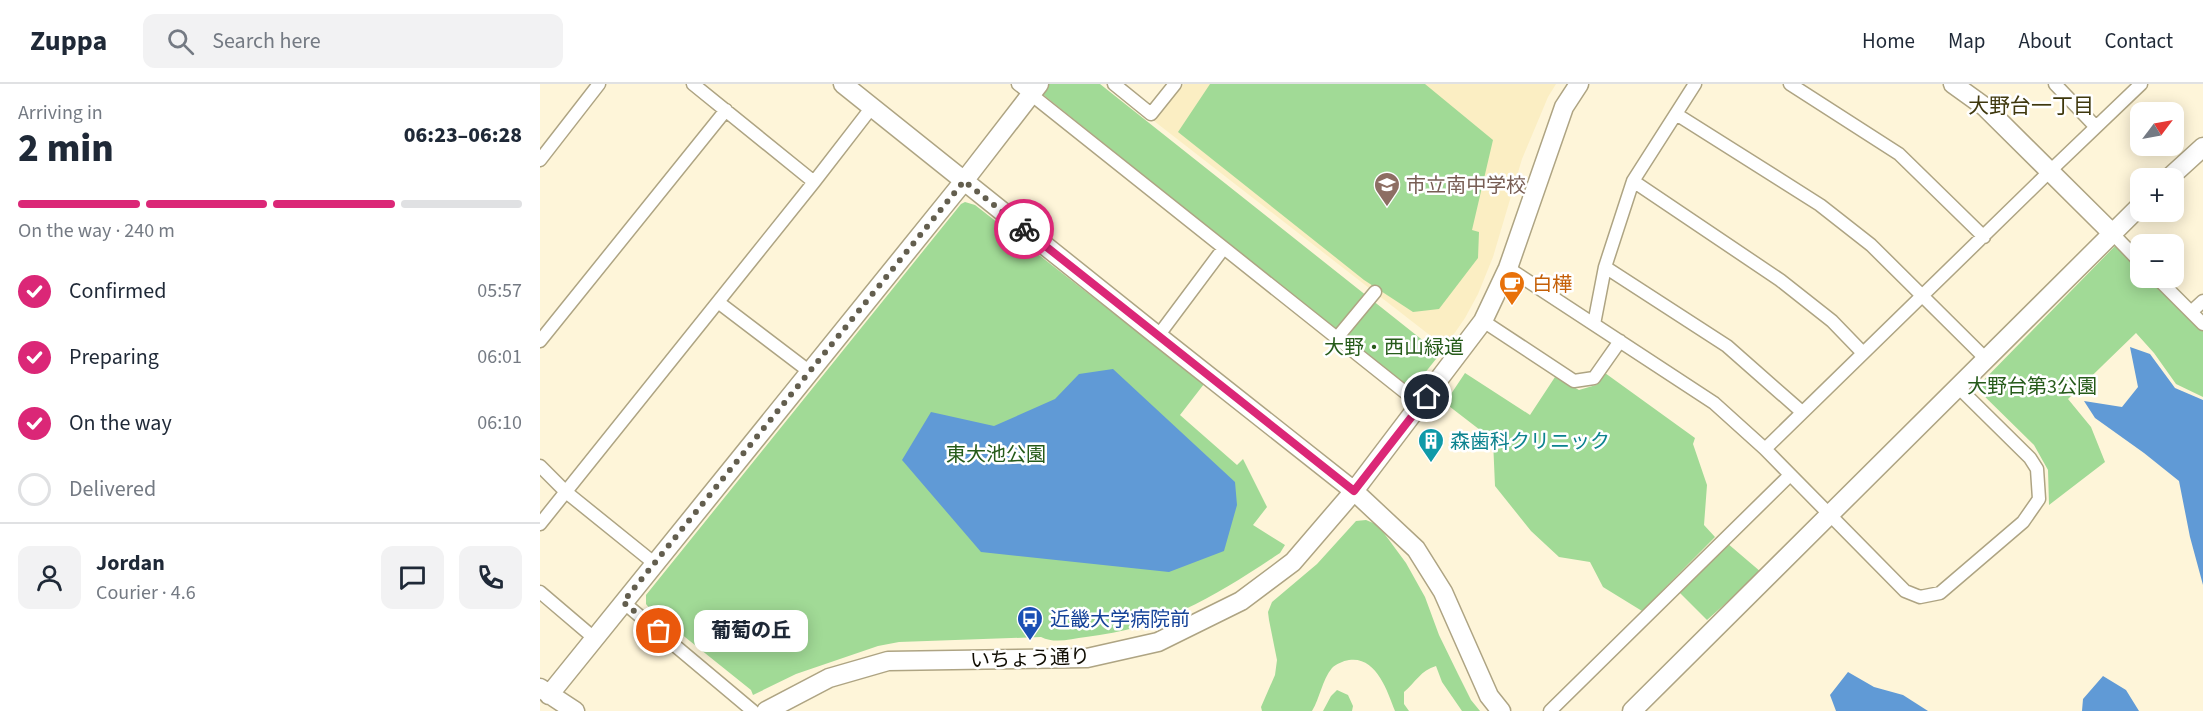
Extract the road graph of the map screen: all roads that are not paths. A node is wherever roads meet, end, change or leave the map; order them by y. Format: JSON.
{"nodes":[{"id":1,"x":599,"y":84,"type":"edge"},
{"id":2,"x":693,"y":84,"type":"edge"},
{"id":3,"x":843,"y":84,"type":"edge"},
{"id":4,"x":1114,"y":84,"type":"edge"},
{"id":5,"x":1175,"y":84,"type":"edge"},
{"id":6,"x":1579,"y":84,"type":"edge"},
{"id":7,"x":1695,"y":84,"type":"edge"},
{"id":8,"x":1790,"y":84,"type":"edge"},
{"id":9,"x":1953,"y":84,"type":"edge"},
{"id":10,"x":2055,"y":84,"type":"edge"},
{"id":11,"x":2141,"y":84,"type":"edge"},
{"id":12,"x":1030,"y":87,"type":"edge"},
{"id":13,"x":872,"y":107,"type":"junction"},
{"id":14,"x":726,"y":110,"type":"junction"},
{"id":15,"x":1676,"y":114,"type":"junction"},
{"id":16,"x":2096,"y":127,"type":"junction"},
{"id":17,"x":2203,"y":147,"type":"edge"},
{"id":18,"x":540,"y":160,"type":"edge"},
{"id":19,"x":2180,"y":168,"type":"edge"},
{"id":20,"x":2049,"y":171,"type":"junction"},
{"id":21,"x":964,"y":181,"type":"junction"},
{"id":22,"x":1632,"y":181,"type":"junction"},
{"id":23,"x":814,"y":182,"type":"junction"},
{"id":24,"x":2130,"y":216,"type":"edge"},
{"id":25,"x":2112,"y":233,"type":"junction"},
{"id":26,"x":1983,"y":237,"type":"junction"},
{"id":27,"x":1224,"y":249,"type":"junction"},
{"id":28,"x":2130,"y":252,"type":"edge"},
{"id":29,"x":1605,"y":267,"type":"junction"},
{"id":30,"x":1508,"y":268,"type":"junction"},
{"id":31,"x":2167,"y":288,"type":"edge"},
{"id":32,"x":1375,"y":292,"type":"dead end"},
{"id":33,"x":1923,"y":294,"type":"junction"},
{"id":34,"x":2203,"y":301,"type":"edge"},
{"id":35,"x":718,"y":302,"type":"junction"},
{"id":36,"x":2191,"y":312,"type":"junction"},
{"id":37,"x":1484,"y":321,"type":"junction"},
{"id":38,"x":1594,"y":324,"type":"junction"},
{"id":39,"x":2203,"y":324,"type":"edge"},
{"id":40,"x":1158,"y":336,"type":"junction"},
{"id":41,"x":1336,"y":339,"type":"junction"},
{"id":42,"x":540,"y":341,"type":"edge"},
{"id":43,"x":1620,"y":341,"type":"junction"},
{"id":44,"x":1862,"y":352,"type":"junction"},
{"id":45,"x":1987,"y":360,"type":"junction"},
{"id":46,"x":810,"y":372,"type":"junction"},
{"id":47,"x":1959,"y":388,"type":"junction"},
{"id":48,"x":1421,"y":405,"type":"junction"},
{"id":49,"x":1802,"y":412,"type":"junction"},
{"id":50,"x":1765,"y":449,"type":"junction"},
{"id":51,"x":540,"y":466,"type":"edge"},
{"id":52,"x":1790,"y":475,"type":"junction"},
{"id":53,"x":1354,"y":491,"type":"junction"},
{"id":54,"x":566,"y":492,"type":"junction"},
{"id":55,"x":1829,"y":516,"type":"junction"},
{"id":56,"x":540,"y":524,"type":"edge"},
{"id":57,"x":654,"y":563,"type":"junction"},
{"id":58,"x":540,"y":592,"type":"edge"},
{"id":59,"x":623,"y":602,"type":"junction"},
{"id":60,"x":594,"y":638,"type":"junction"},
{"id":61,"x":544,"y":691,"type":"edge"},
{"id":62,"x":575,"y":711,"type":"edge"},
{"id":63,"x":753,"y":711,"type":"edge"},
{"id":64,"x":766,"y":711,"type":"edge"},
{"id":65,"x":1501,"y":711,"type":"edge"},
{"id":66,"x":1550,"y":711,"type":"edge"},
{"id":67,"x":1632,"y":711,"type":"edge"}],
"edges":[{"from":1,"to":18,"type":"street"},
{"from":2,"to":14,"type":"street"},
{"from":3,"to":13,"type":"street"},
{"from":4,"to":5,"type":"street"},
{"from":6,"to":30,"type":"street","name":"いちょう通り"},
{"from":7,"to":15,"type":"street"},
{"from":8,"to":26,"type":"street"},
{"from":9,"to":20,"type":"street"},
{"from":10,"to":16,"type":"street"},
{"from":11,"to":16,"type":"street"},
{"from":12,"to":21,"type":"street"},
{"from":12,"to":27,"type":"street"},
{"from":13,"to":21,"type":"street"},
{"from":13,"to":23,"type":"street"},
{"from":14,"to":23,"type":"street"},
{"from":14,"to":42,"type":"street"},
{"from":15,"to":22,"type":"street"},
{"from":15,"to":33,"type":"street"},
{"from":16,"to":20,"type":"street"},
{"from":17,"to":19,"type":"street"},
{"from":20,"to":25,"type":"street"},
{"from":20,"to":26,"type":"street"},
{"from":21,"to":40,"type":"street"},
{"from":21,"to":46,"type":"street"},
{"from":22,"to":29,"type":"street"},
{"from":22,"to":44,"type":"street"},
{"from":23,"to":35,"type":"street"},
{"from":24,"to":25,"type":"street"},
{"from":25,"to":28,"type":"street"},
{"from":25,"to":45,"type":"street"},
{"from":26,"to":33,"type":"street"},
{"from":27,"to":40,"type":"street"},
{"from":27,"to":41,"type":"street"},
{"from":29,"to":38,"type":"street"},
{"from":29,"to":49,"type":"street"},
{"from":30,"to":37,"type":"street","name":"いちょう通り"},
{"from":30,"to":38,"type":"street"},
{"from":31,"to":36,"type":"street"},
{"from":32,"to":41,"type":"street"},
{"from":33,"to":44,"type":"street"},
{"from":33,"to":45,"type":"street"},
{"from":34,"to":36,"type":"street"},
{"from":35,"to":46,"type":"street"},
{"from":35,"to":54,"type":"street"},
{"from":36,"to":39,"type":"street"},
{"from":37,"to":43,"type":"street"},
{"from":37,"to":48,"type":"street","name":"いちょう通り"},
{"from":38,"to":43,"type":"street"},
{"from":40,"to":53,"type":"street"},
{"from":41,"to":48,"type":"street"},
{"from":43,"to":50,"type":"street"},
{"from":44,"to":49,"type":"street"},
{"from":45,"to":47,"type":"street"},
{"from":46,"to":57,"type":"street"},
{"from":47,"to":55,"type":"street"},
{"from":47,"to":55,"type":"street"},
{"from":48,"to":53,"type":"street","name":"いちょう通り"},
{"from":49,"to":50,"type":"street"},
{"from":50,"to":52,"type":"street"},
{"from":51,"to":54,"type":"street"},
{"from":52,"to":55,"type":"street"},
{"from":52,"to":66,"type":"street"},
{"from":53,"to":64,"type":"street","name":"いちょう通り"},
{"from":53,"to":65,"type":"street"},
{"from":54,"to":56,"type":"street"},
{"from":54,"to":57,"type":"street"},
{"from":55,"to":67,"type":"street"},
{"from":57,"to":59,"type":"street"},
{"from":58,"to":60,"type":"street"},
{"from":59,"to":60,"type":"street"},
{"from":59,"to":63,"type":"street"},
{"from":60,"to":61,"type":"street"},
{"from":61,"to":62,"type":"street"}]}
